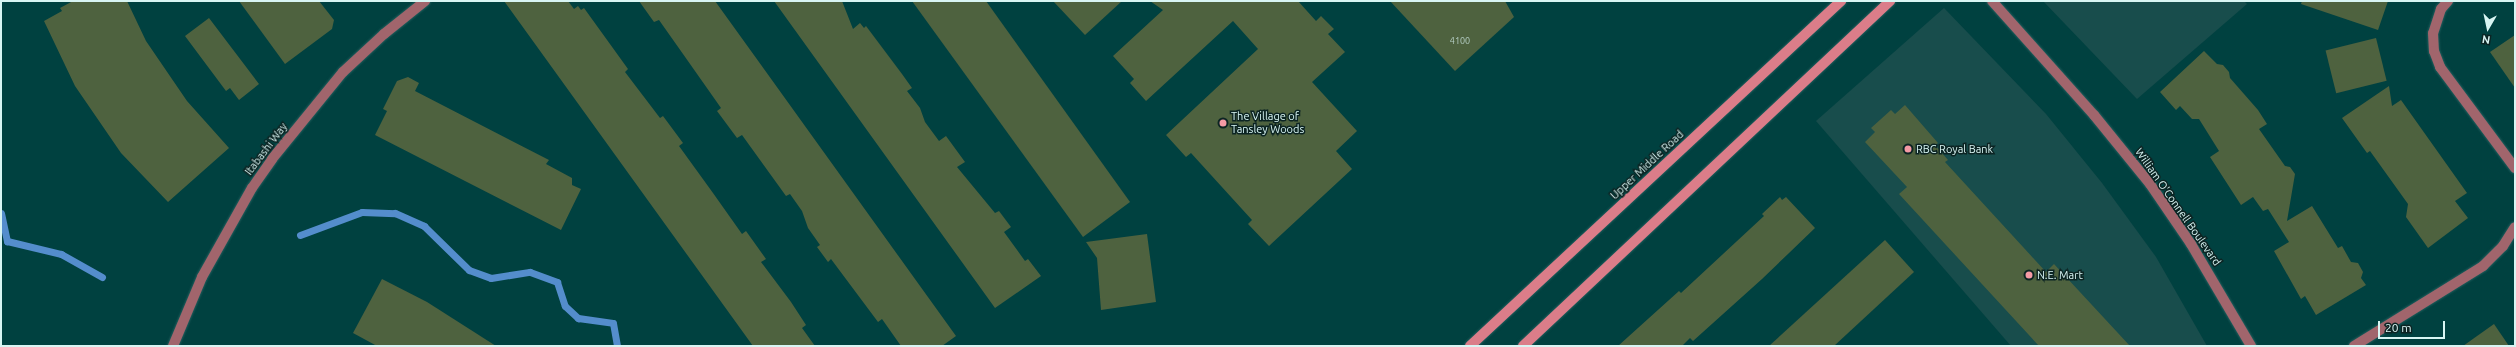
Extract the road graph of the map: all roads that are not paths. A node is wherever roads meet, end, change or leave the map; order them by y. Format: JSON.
{"nodes":[{"id":1,"x":425,"y":1,"type":"edge"},
{"id":2,"x":1840,"y":1,"type":"edge"},
{"id":3,"x":1890,"y":1,"type":"edge"},
{"id":4,"x":1992,"y":1,"type":"edge"},
{"id":5,"x":2448,"y":1,"type":"edge"},
{"id":6,"x":2515,"y":168,"type":"edge"},
{"id":7,"x":2515,"y":227,"type":"edge"},
{"id":8,"x":173,"y":346,"type":"edge"},
{"id":9,"x":1470,"y":346,"type":"edge"},
{"id":10,"x":1523,"y":346,"type":"edge"},
{"id":11,"x":2251,"y":346,"type":"edge"},
{"id":12,"x":2354,"y":346,"type":"edge"}],
"edges":[{"from":1,"to":8,"type":"street","name":"Itabashi Way"},
{"from":2,"to":9,"type":"main road","name":"Upper Middle Road"},
{"from":3,"to":10,"type":"main road"},
{"from":4,"to":11,"type":"street","name":"William O'Connell Boulevard"},
{"from":5,"to":6,"type":"street"},
{"from":7,"to":12,"type":"street"}]}
